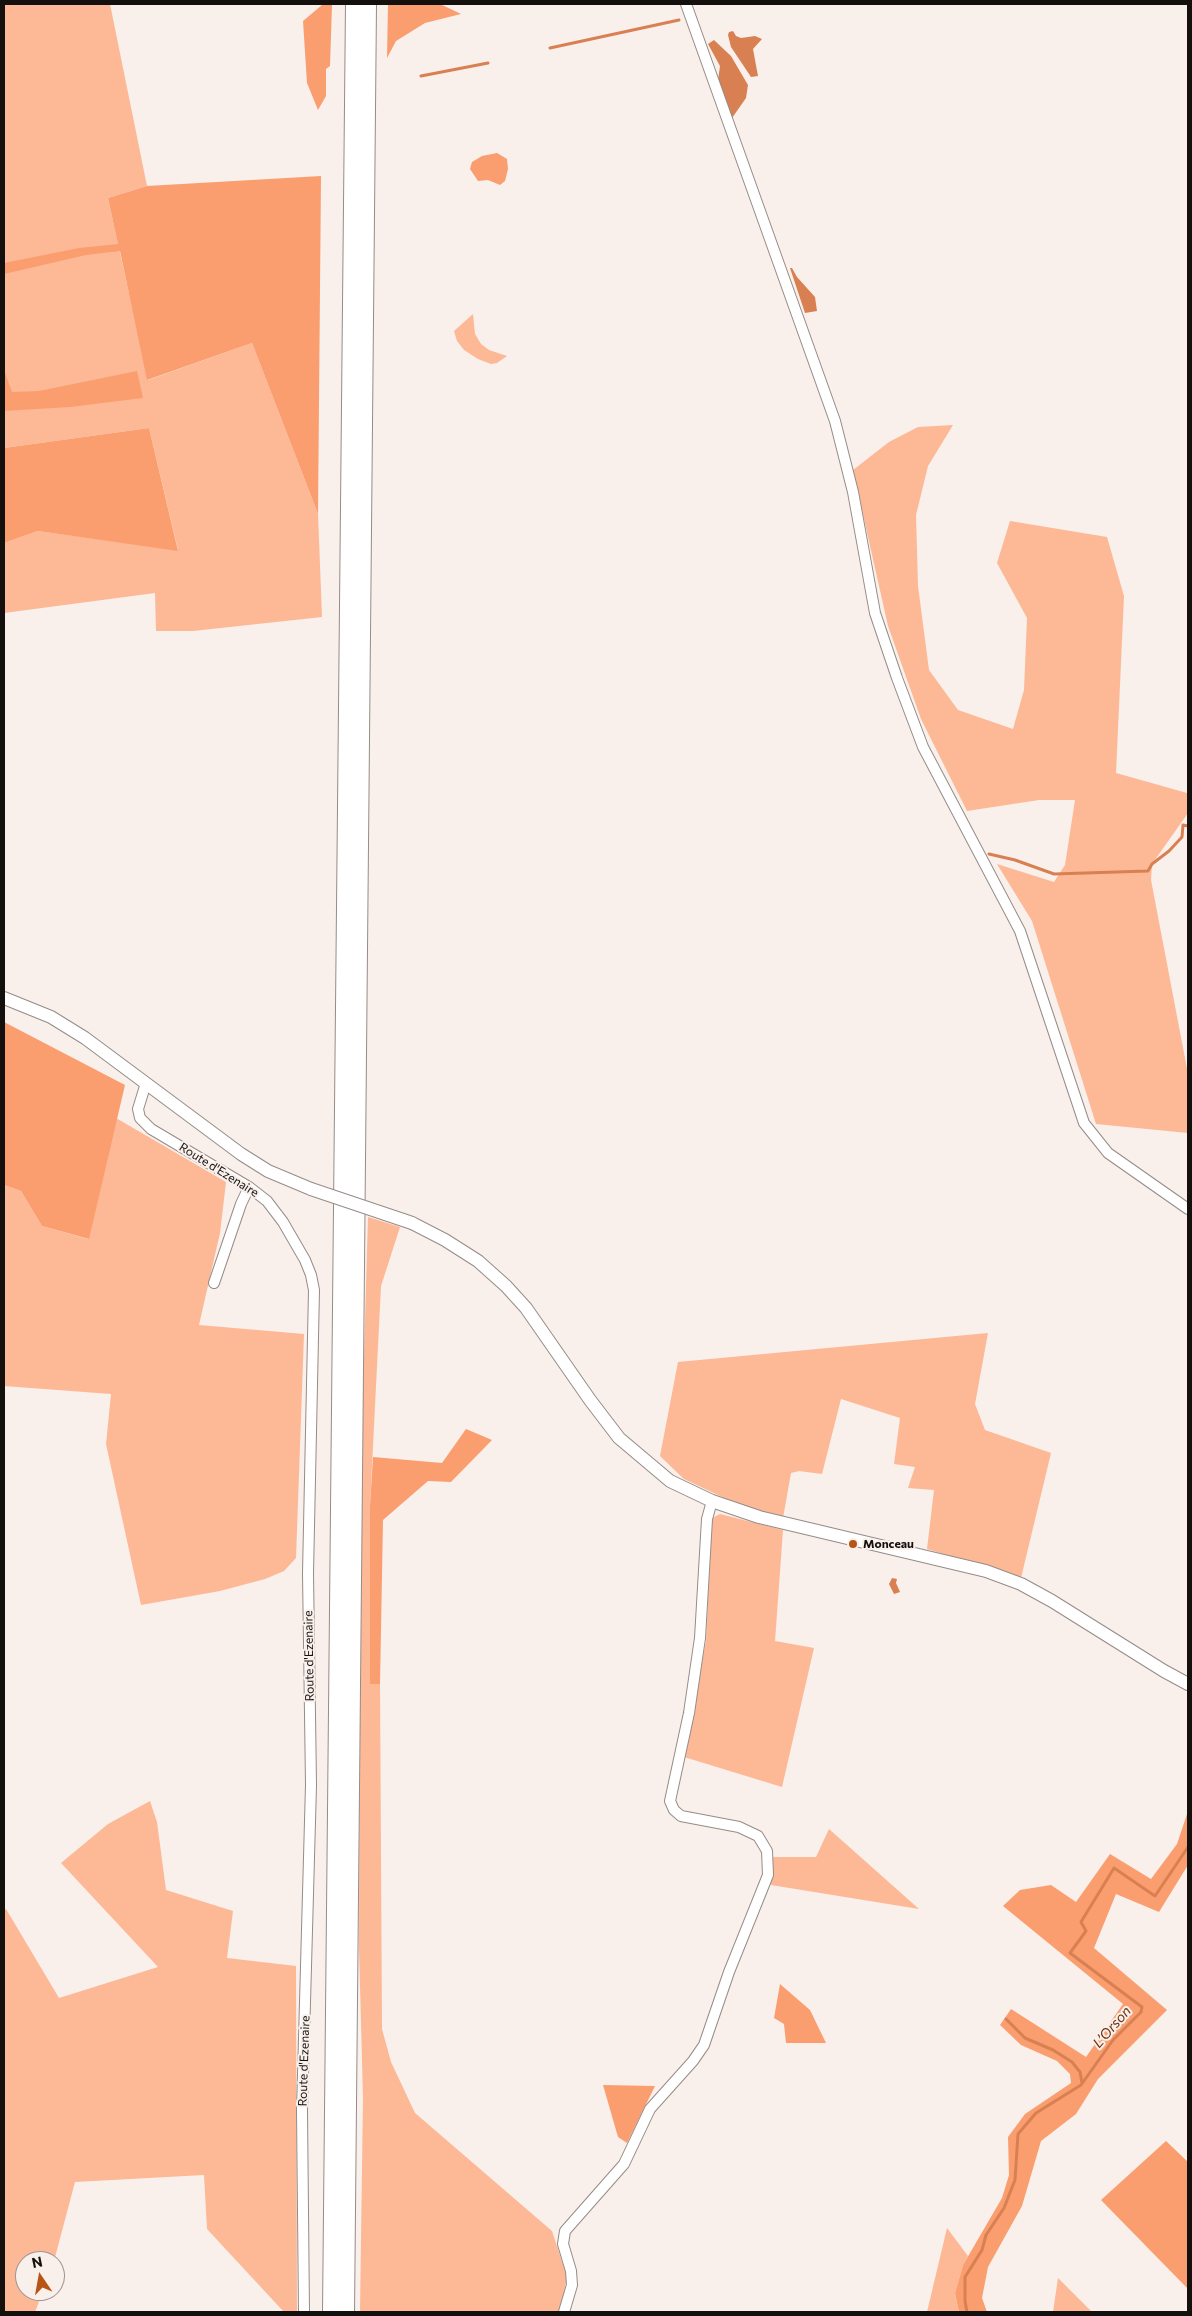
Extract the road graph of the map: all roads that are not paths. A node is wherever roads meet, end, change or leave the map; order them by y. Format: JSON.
{"nodes":[{"id":1,"x":354,"y":4,"type":"edge"},
{"id":2,"x":368,"y":4,"type":"edge"},
{"id":3,"x":686,"y":4,"type":"edge"},
{"id":4,"x":4,"y":998,"type":"edge"},
{"id":5,"x":146,"y":1083,"type":"junction"},
{"id":6,"x":249,"y":1187,"type":"junction"},
{"id":7,"x":1188,"y":1209,"type":"edge"},
{"id":8,"x":214,"y":1283,"type":"dead end"},
{"id":9,"x":712,"y":1501,"type":"junction"},
{"id":10,"x":1188,"y":1684,"type":"edge"},
{"id":11,"x":304,"y":2312,"type":"edge"},
{"id":12,"x":331,"y":2312,"type":"edge"},
{"id":13,"x":347,"y":2312,"type":"edge"},
{"id":14,"x":564,"y":2312,"type":"edge"}],
"edges":[{"from":1,"to":12,"type":"highway"},
{"from":2,"to":13,"type":"highway"},
{"from":3,"to":7,"type":"street"},
{"from":4,"to":5,"type":"street"},
{"from":5,"to":6,"type":"street","name":"Route d'Ezenaire"},
{"from":5,"to":9,"type":"street","bridge":true},
{"from":6,"to":8,"type":"street"},
{"from":6,"to":11,"type":"street","name":"Route d'Ezenaire"},
{"from":9,"to":10,"type":"street"},
{"from":9,"to":14,"type":"street"}]}
